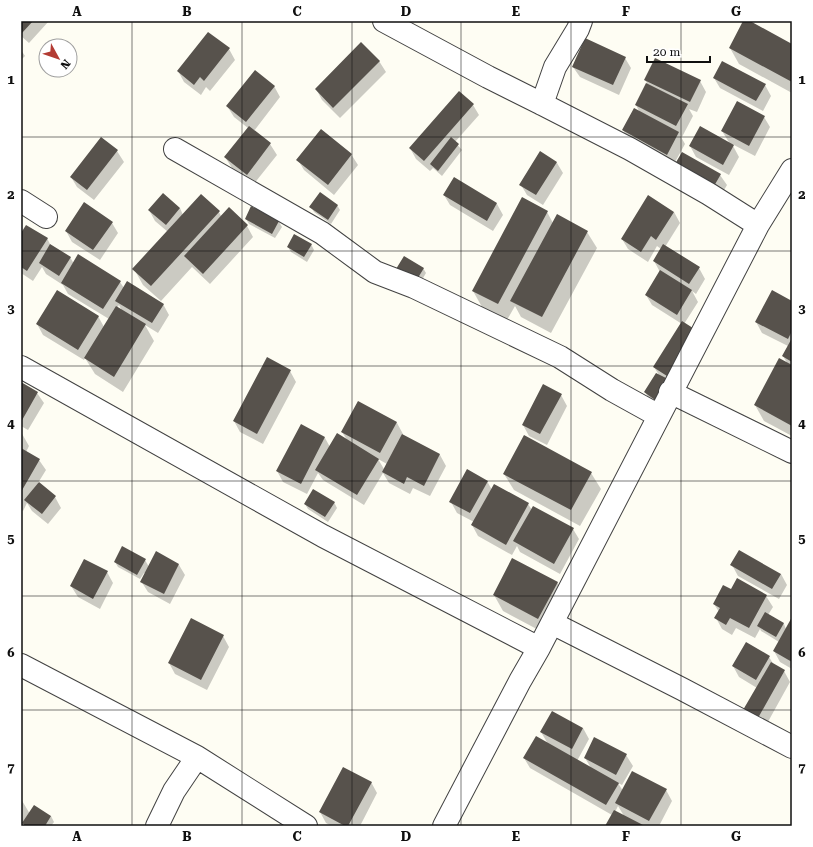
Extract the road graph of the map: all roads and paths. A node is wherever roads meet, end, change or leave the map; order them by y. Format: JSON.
{"nodes":[{"id":1,"x":384,"y":21,"type":"edge"},
{"id":2,"x":581,"y":21,"type":"edge"},
{"id":3,"x":542,"y":104,"type":"junction"},
{"id":4,"x":175,"y":149,"type":"dead end"},
{"id":5,"x":792,"y":170,"type":"edge"},
{"id":6,"x":21,"y":201,"type":"edge"},
{"id":7,"x":46,"y":217,"type":"dead end"},
{"id":8,"x":758,"y":225,"type":"junction"},
{"id":9,"x":21,"y":367,"type":"edge"},
{"id":10,"x":670,"y":392,"type":"junction"},
{"id":11,"x":659,"y":416,"type":"junction"},
{"id":12,"x":792,"y":452,"type":"edge"},
{"id":13,"x":552,"y":623,"type":"junction"},
{"id":14,"x":539,"y":648,"type":"junction"},
{"id":15,"x":21,"y":666,"type":"edge"},
{"id":16,"x":792,"y":747,"type":"edge"},
{"id":17,"x":197,"y":757,"type":"junction"},
{"id":18,"x":157,"y":826,"type":"edge"},
{"id":19,"x":306,"y":826,"type":"edge"},
{"id":20,"x":444,"y":826,"type":"edge"}],
"edges":[{"from":1,"to":3,"type":"street"},
{"from":2,"to":3,"type":"street"},
{"from":3,"to":8,"type":"street"},
{"from":4,"to":11,"type":"street"},
{"from":5,"to":8,"type":"street"},
{"from":6,"to":7,"type":"street"},
{"from":8,"to":10,"type":"street"},
{"from":9,"to":14,"type":"street"},
{"from":10,"to":11,"type":"street"},
{"from":10,"to":12,"type":"street"},
{"from":11,"to":13,"type":"street"},
{"from":13,"to":14,"type":"street"},
{"from":13,"to":16,"type":"street"},
{"from":14,"to":20,"type":"street"},
{"from":15,"to":17,"type":"street"},
{"from":17,"to":18,"type":"street"},
{"from":17,"to":19,"type":"street"}]}
